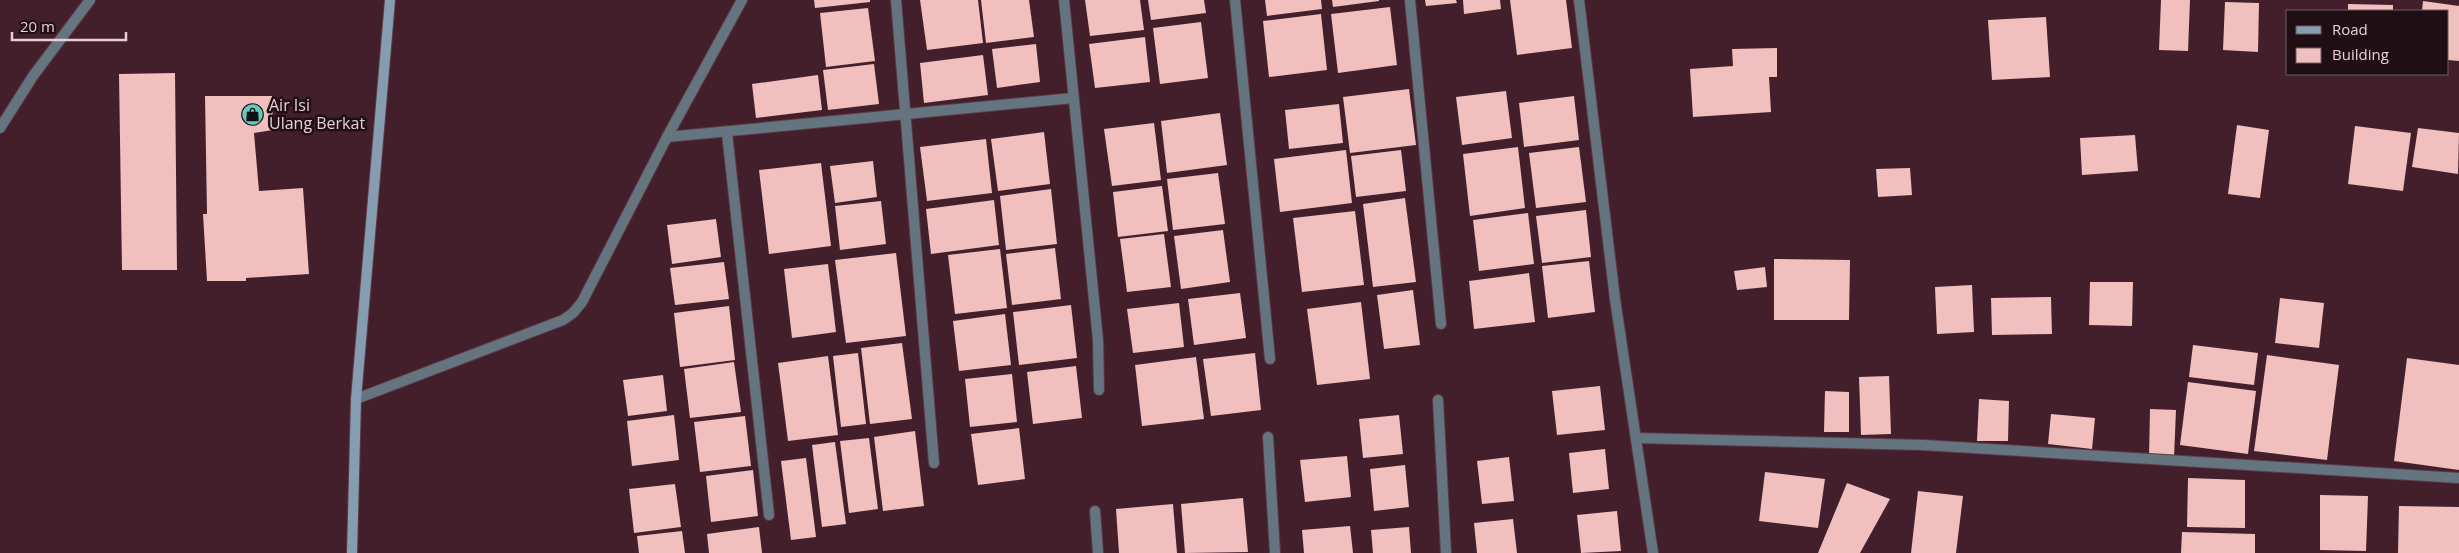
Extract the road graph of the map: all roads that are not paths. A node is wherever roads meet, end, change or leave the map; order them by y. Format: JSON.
{"nodes":[{"id":1,"x":90,"y":0,"type":"edge"},
{"id":2,"x":390,"y":0,"type":"edge"},
{"id":3,"x":742,"y":0,"type":"edge"},
{"id":4,"x":896,"y":0,"type":"edge"},
{"id":5,"x":1064,"y":0,"type":"edge"},
{"id":6,"x":1235,"y":0,"type":"edge"},
{"id":7,"x":1410,"y":0,"type":"edge"},
{"id":8,"x":1579,"y":0,"type":"edge"},
{"id":9,"x":1073,"y":98,"type":"junction"},
{"id":10,"x":905,"y":114,"type":"junction"},
{"id":11,"x":0,"y":128,"type":"edge"},
{"id":12,"x":727,"y":133,"type":"junction"},
{"id":13,"x":667,"y":137,"type":"junction"},
{"id":14,"x":1441,"y":324,"type":"dead end"},
{"id":15,"x":1270,"y":359,"type":"dead end"},
{"id":16,"x":1099,"y":390,"type":"dead end"},
{"id":17,"x":356,"y":399,"type":"junction"},
{"id":18,"x":1438,"y":400,"type":"dead end"},
{"id":19,"x":1268,"y":437,"type":"dead end"},
{"id":20,"x":1636,"y":438,"type":"junction"},
{"id":21,"x":934,"y":463,"type":"dead end"},
{"id":22,"x":2459,"y":478,"type":"edge"},
{"id":23,"x":1095,"y":511,"type":"dead end"},
{"id":24,"x":768,"y":515,"type":"dead end"},
{"id":25,"x":352,"y":553,"type":"edge"},
{"id":26,"x":1098,"y":553,"type":"edge"},
{"id":27,"x":1275,"y":553,"type":"edge"},
{"id":28,"x":1446,"y":553,"type":"edge"},
{"id":29,"x":1654,"y":553,"type":"edge"}],
"edges":[{"from":1,"to":11,"type":"street"},
{"from":2,"to":17,"type":"street"},
{"from":3,"to":13,"type":"street"},
{"from":4,"to":10,"type":"street"},
{"from":5,"to":9,"type":"street"},
{"from":6,"to":15,"type":"street"},
{"from":7,"to":14,"type":"street"},
{"from":8,"to":20,"type":"street"},
{"from":9,"to":10,"type":"street"},
{"from":9,"to":16,"type":"street"},
{"from":10,"to":12,"type":"street"},
{"from":10,"to":21,"type":"street"},
{"from":12,"to":13,"type":"street"},
{"from":12,"to":24,"type":"street"},
{"from":13,"to":17,"type":"street"},
{"from":17,"to":25,"type":"street"},
{"from":18,"to":28,"type":"street"},
{"from":19,"to":27,"type":"street"},
{"from":20,"to":22,"type":"street"},
{"from":20,"to":29,"type":"street"},
{"from":23,"to":26,"type":"street"}]}
